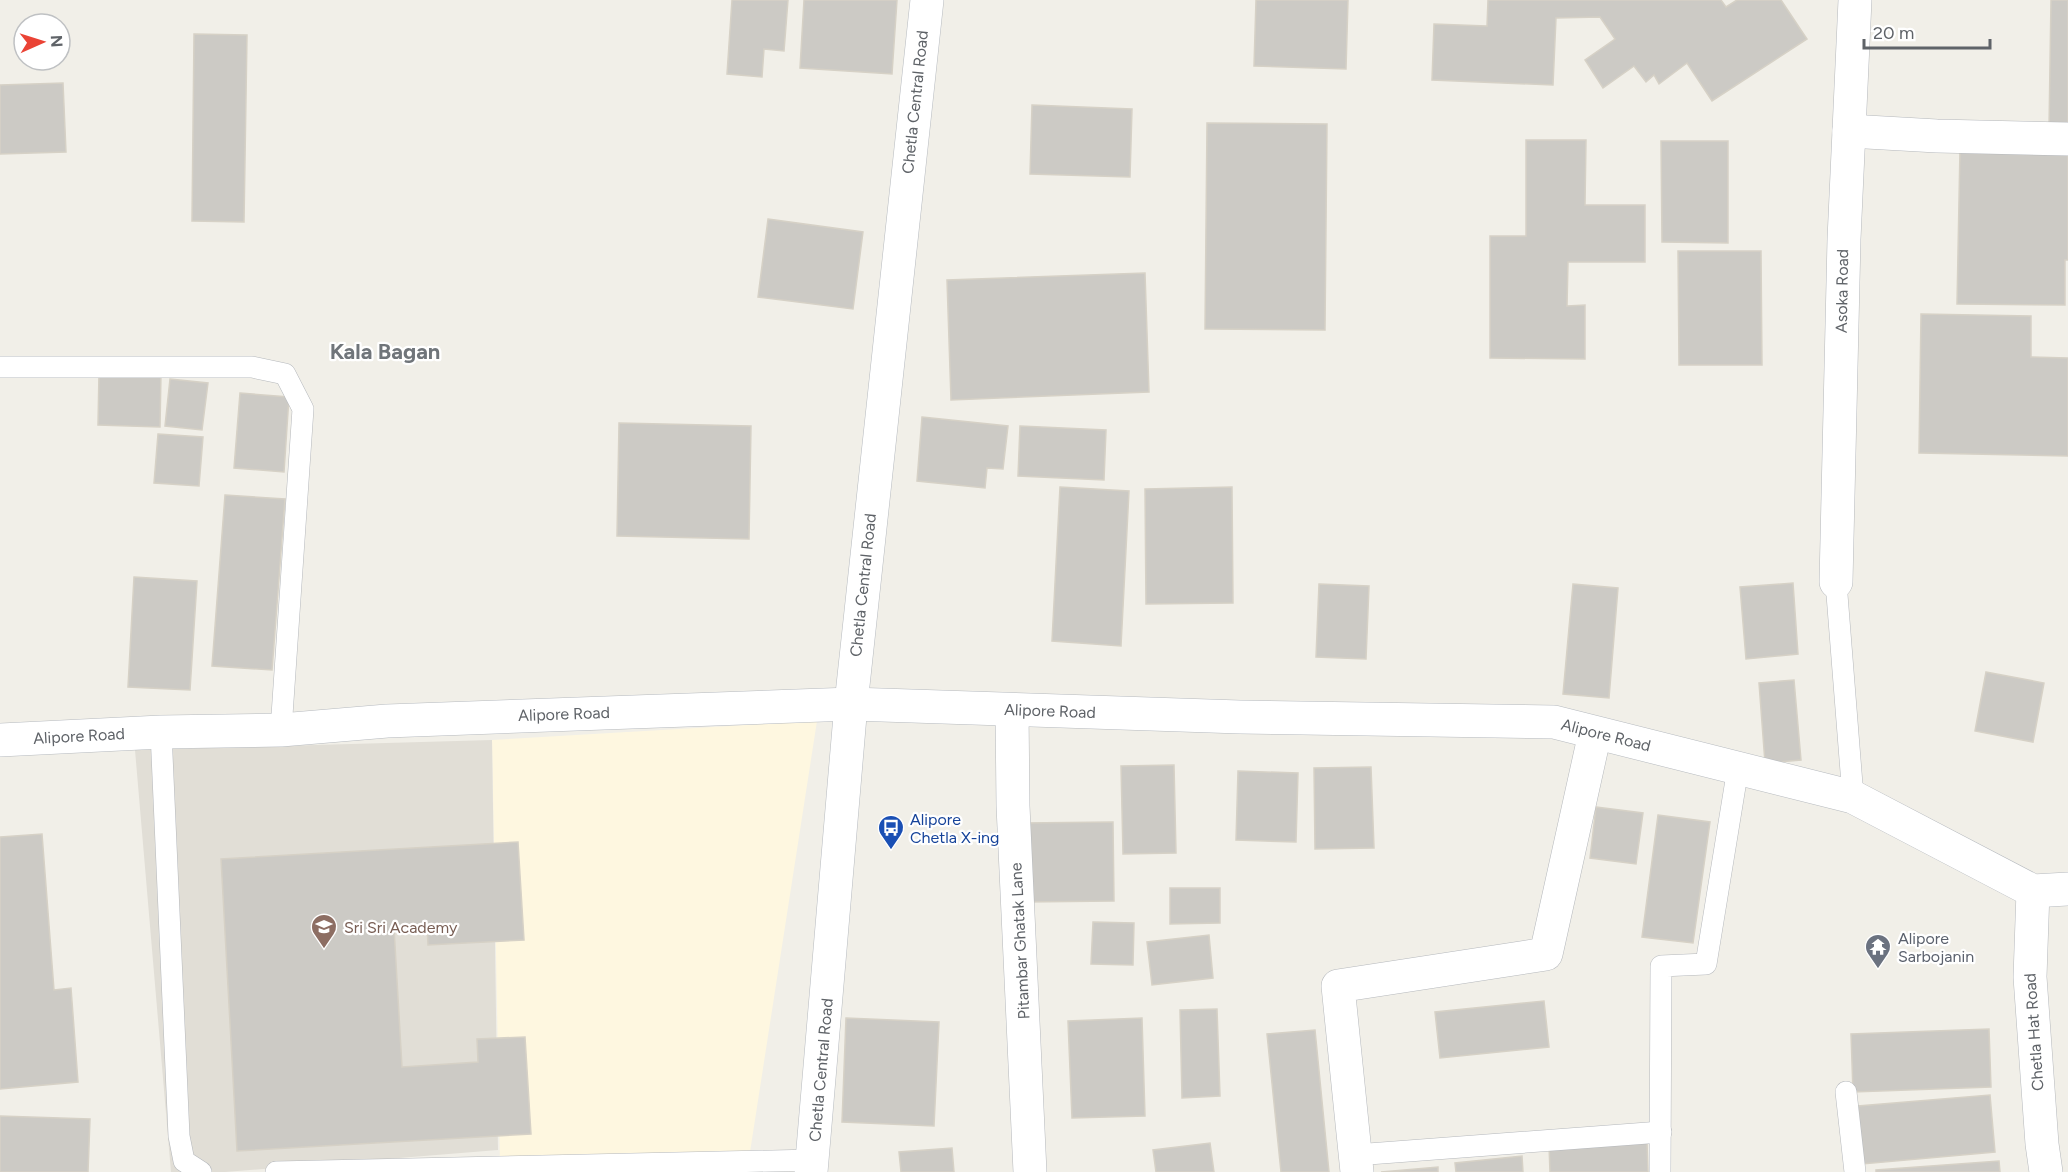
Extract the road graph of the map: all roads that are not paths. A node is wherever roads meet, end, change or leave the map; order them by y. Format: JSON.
{"nodes":[{"id":1,"x":927,"y":0,"type":"edge"},
{"id":2,"x":1855,"y":0,"type":"edge"},
{"id":3,"x":1849,"y":131,"type":"junction"},
{"id":4,"x":2068,"y":139,"type":"edge"},
{"id":5,"x":0,"y":367,"type":"edge"},
{"id":6,"x":1836,"y":582,"type":"joint"},
{"id":7,"x":851,"y":704,"type":"junction"},
{"id":8,"x":1012,"y":710,"type":"junction"},
{"id":9,"x":281,"y":730,"type":"junction"},
{"id":10,"x":161,"y":732,"type":"junction"},
{"id":11,"x":1595,"y":733,"type":"junction"},
{"id":12,"x":0,"y":740,"type":"edge"},
{"id":13,"x":1738,"y":768,"type":"junction"},
{"id":14,"x":1853,"y":797,"type":"junction"},
{"id":15,"x":2068,"y":889,"type":"edge"},
{"id":16,"x":2033,"y":891,"type":"junction"},
{"id":17,"x":1846,"y":1092,"type":"dead end"},
{"id":18,"x":1661,"y":1132,"type":"junction"},
{"id":19,"x":1356,"y":1163,"type":"edge"},
{"id":20,"x":812,"y":1166,"type":"edge"},
{"id":21,"x":201,"y":1172,"type":"edge"},
{"id":22,"x":276,"y":1172,"type":"edge"},
{"id":23,"x":1030,"y":1172,"type":"edge"},
{"id":24,"x":1660,"y":1172,"type":"edge"},
{"id":25,"x":1855,"y":1172,"type":"edge"},
{"id":26,"x":2046,"y":1172,"type":"edge"}],
"edges":[{"from":1,"to":7,"type":"main road","name":"Chetla Central Road"},
{"from":2,"to":3,"type":"main road","name":"Asoka Road"},
{"from":3,"to":4,"type":"main road"},
{"from":3,"to":6,"type":"main road","name":"Asoka Road"},
{"from":5,"to":9,"type":"lane"},
{"from":6,"to":14,"type":"lane"},
{"from":7,"to":8,"type":"main road","name":"Alipore Road"},
{"from":7,"to":9,"type":"main road","name":"Alipore Road"},
{"from":7,"to":20,"type":"main road","name":"Chetla Central Road"},
{"from":8,"to":11,"type":"main road","name":"Alipore Road"},
{"from":8,"to":23,"type":"main road","name":"Pitambar Ghatak Lane"},
{"from":9,"to":10,"type":"main road","name":"Alipore Road"},
{"from":10,"to":12,"type":"main road","name":"Alipore Road"},
{"from":10,"to":21,"type":"lane"},
{"from":11,"to":13,"type":"main road","name":"Alipore Road"},
{"from":11,"to":19,"type":"main road"},
{"from":13,"to":14,"type":"main road","name":"Alipore Road"},
{"from":13,"to":18,"type":"lane"},
{"from":14,"to":16,"type":"main road","name":"Alipore Road"},
{"from":15,"to":16,"type":"main road"},
{"from":16,"to":26,"type":"main road","name":"Chetla Hat Road"},
{"from":17,"to":25,"type":"lane"},
{"from":18,"to":19,"type":"lane"},
{"from":18,"to":24,"type":"lane"},
{"from":20,"to":22,"type":"lane"}]}
